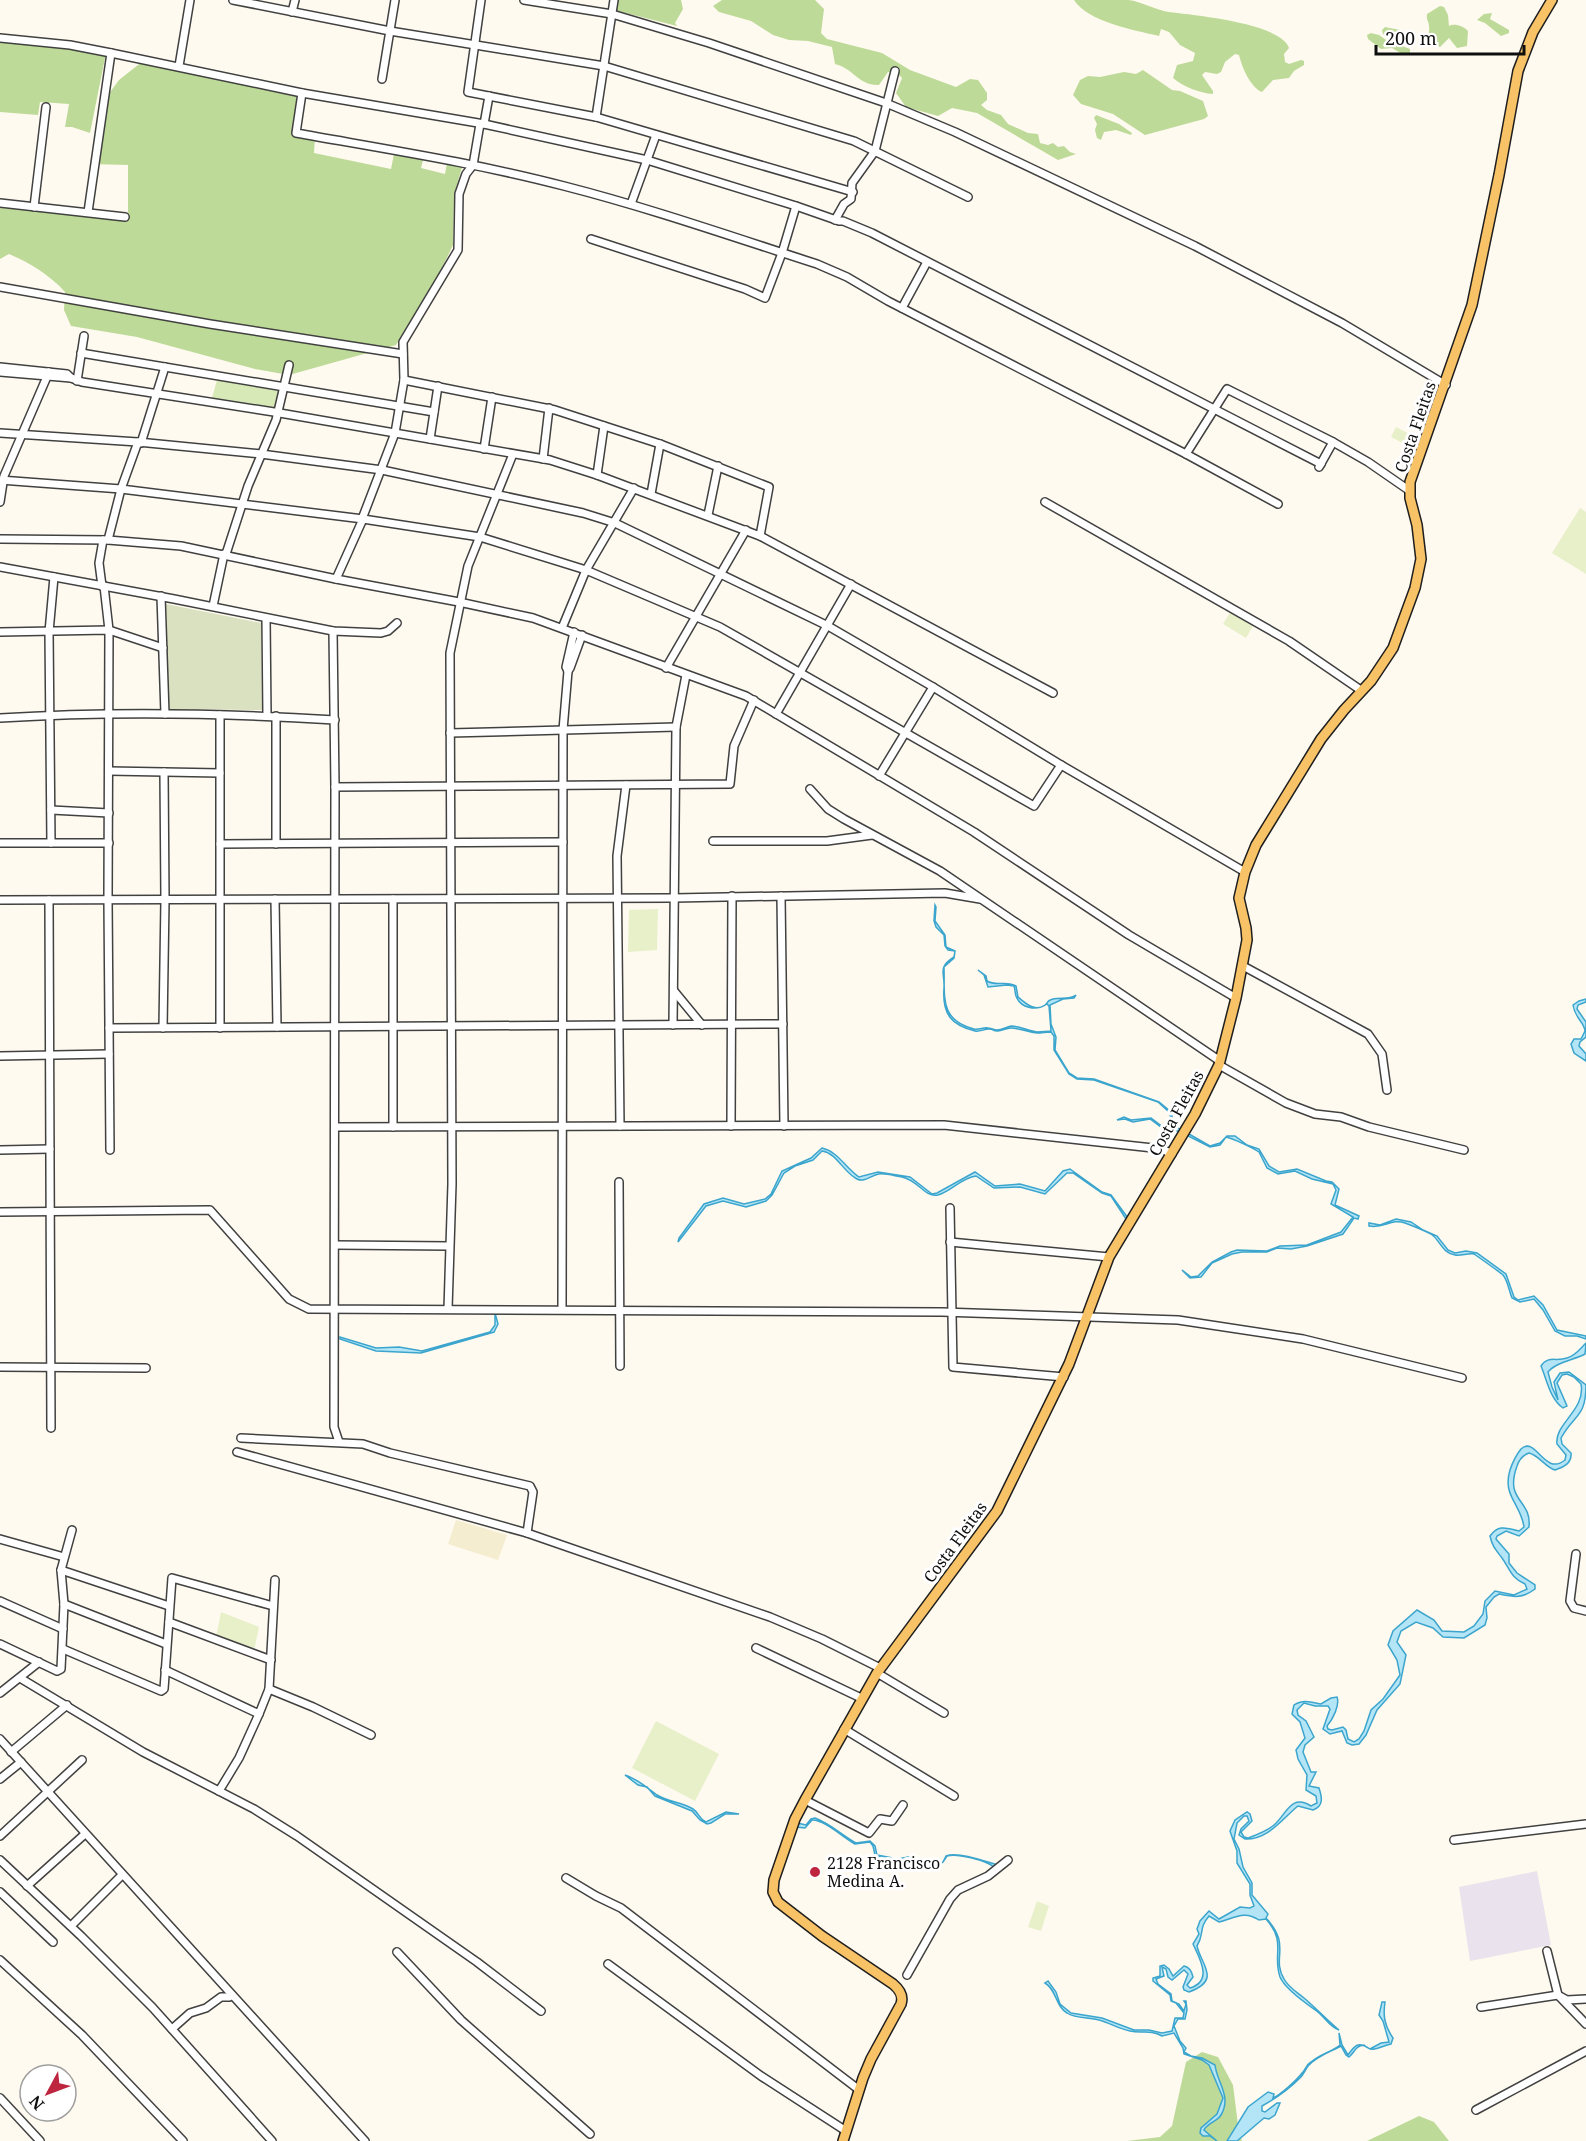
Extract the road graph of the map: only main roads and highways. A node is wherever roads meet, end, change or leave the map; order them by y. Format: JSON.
{"nodes":[{"id":1,"x":1552,"y":0,"type":"edge"},
{"id":2,"x":845,"y":2136,"type":"edge"}],
"edges":[{"from":1,"to":2,"type":"main road","name":"Costa Fleitas"}]}
